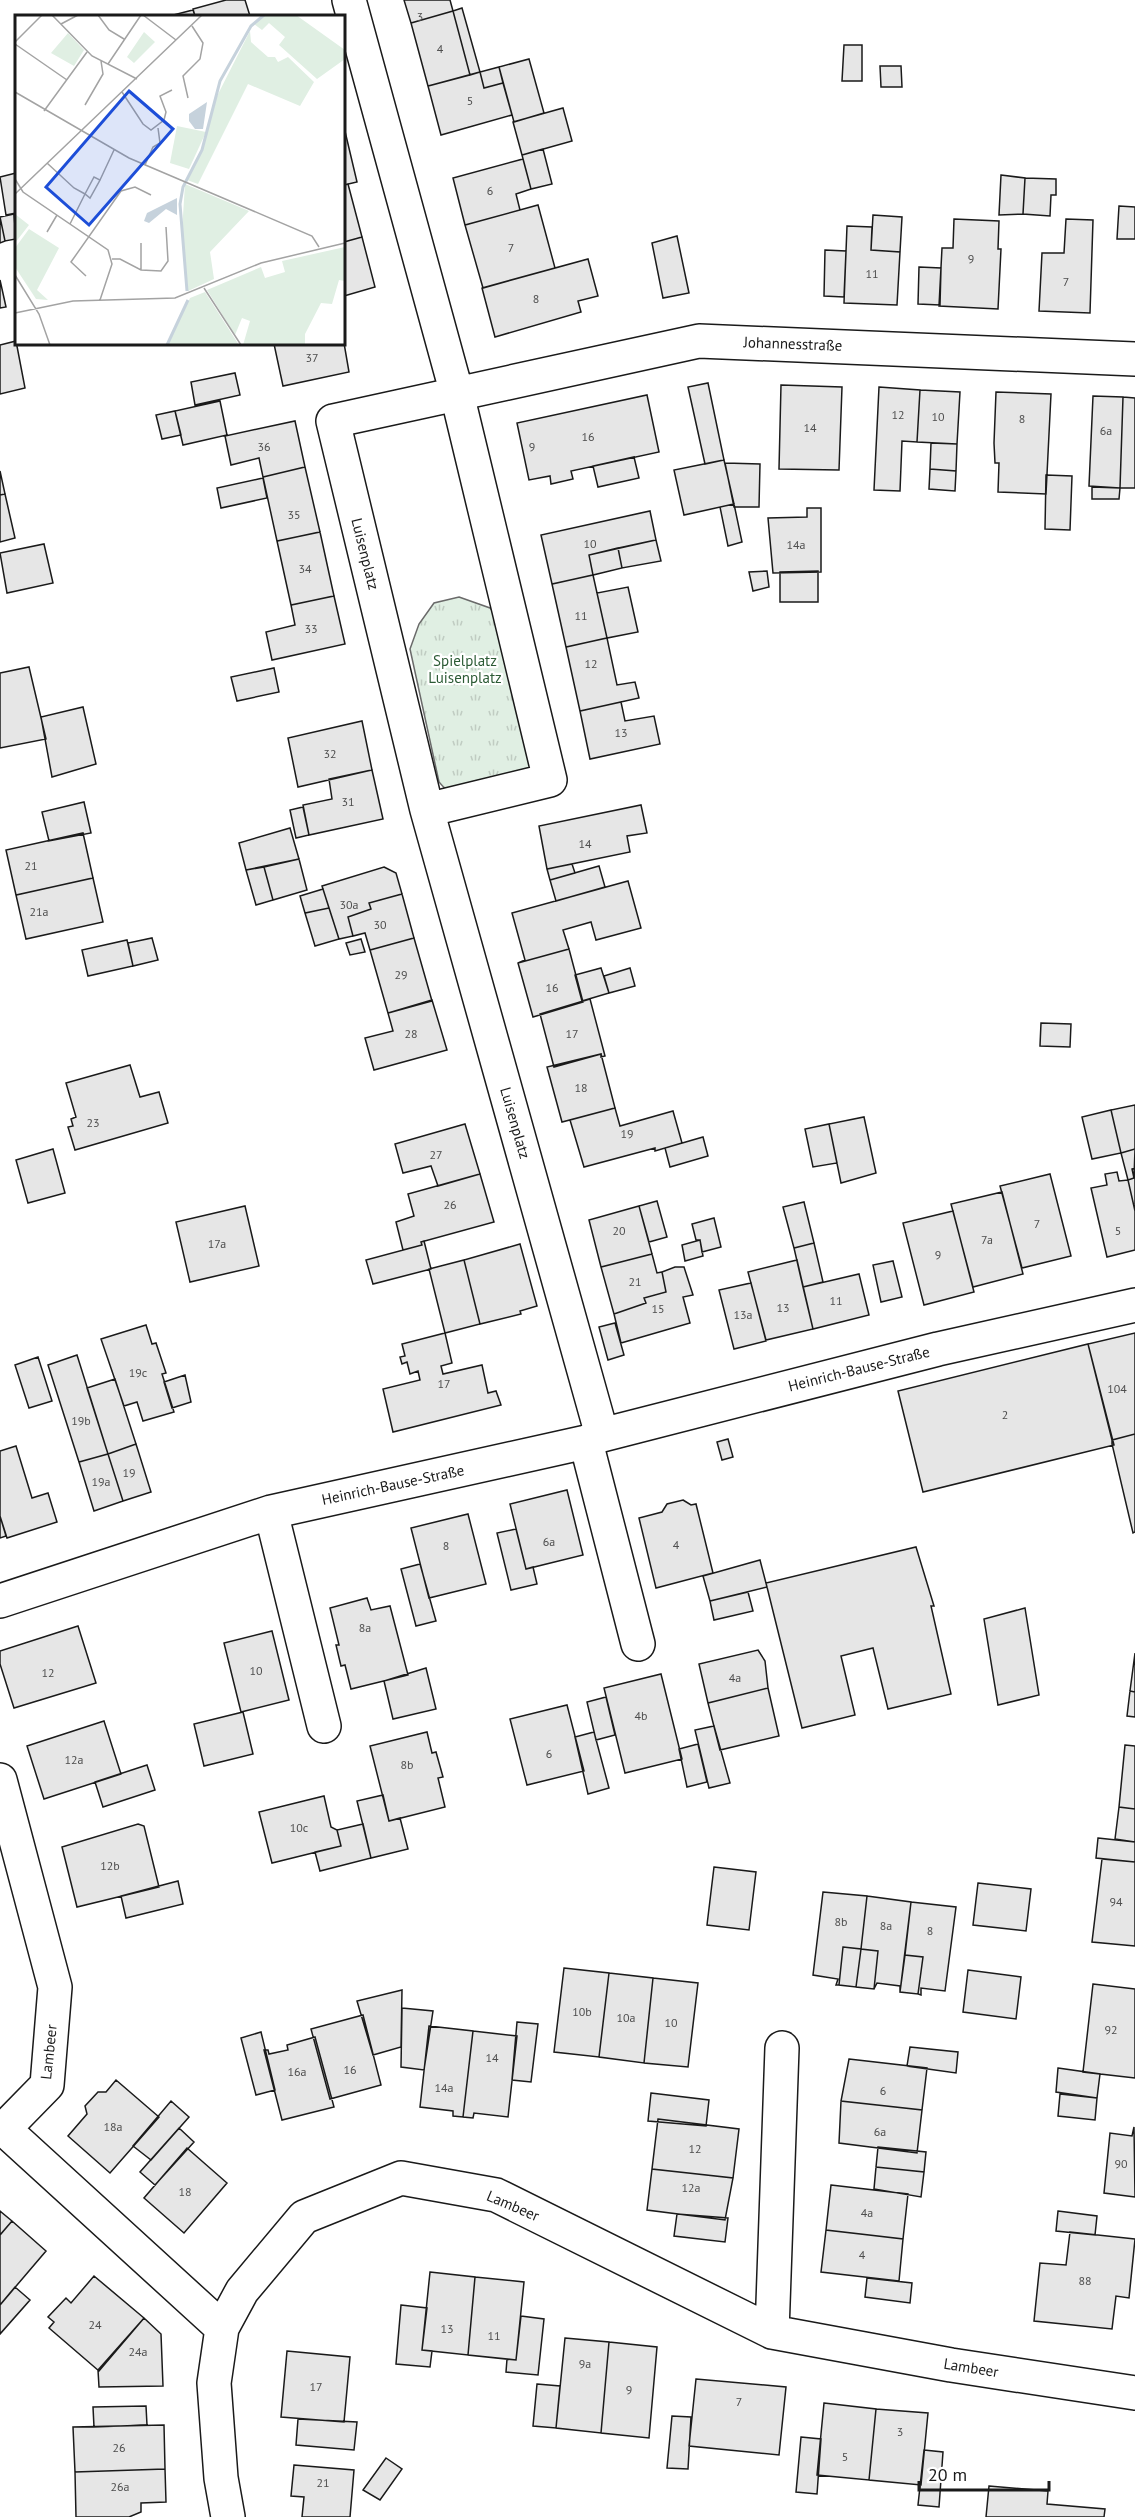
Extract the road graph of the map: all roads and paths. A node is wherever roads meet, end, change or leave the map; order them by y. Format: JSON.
{"nodes":[{"id":1,"x":349,"y":0,"type":"edge"},
{"id":2,"x":1135,"y":359,"type":"edge"},
{"id":3,"x":457,"y":394,"type":"junction"},
{"id":4,"x":427,"y":810,"type":"junction"},
{"id":5,"x":1135,"y":1305,"type":"edge"},
{"id":6,"x":594,"y":1439,"type":"junction"},
{"id":7,"x":271,"y":1512,"type":"junction"},
{"id":8,"x":0,"y":1601,"type":"edge"},
{"id":9,"x":638,"y":1644,"type":"dead end"},
{"id":10,"x":324,"y":1726,"type":"dead end"},
{"id":11,"x":0,"y":1780,"type":"edge"},
{"id":12,"x":782,"y":2048,"type":"dead end"},
{"id":13,"x":222,"y":2328,"type":"junction"},
{"id":14,"x":772,"y":2332,"type":"junction"},
{"id":15,"x":1135,"y":2393,"type":"edge"},
{"id":16,"x":228,"y":2517,"type":"edge"}],
"edges":[{"from":1,"to":3,"type":"street"},
{"from":2,"to":3,"type":"street","name":"Johannesstraße"},
{"from":3,"to":4,"type":"street"},
{"from":3,"to":4,"type":"street","name":"Luisenplatz"},
{"from":4,"to":6,"type":"street","name":"Luisenplatz"},
{"from":5,"to":6,"type":"street","name":"Heinrich-Bause-Straße"},
{"from":6,"to":7,"type":"street","name":"Heinrich-Bause-Straße"},
{"from":6,"to":9,"type":"street"},
{"from":7,"to":8,"type":"street","name":"Heinrich-Bause-Straße"},
{"from":7,"to":10,"type":"street"},
{"from":11,"to":13,"type":"street","name":"Lambeer"},
{"from":12,"to":14,"type":"street"},
{"from":13,"to":14,"type":"street","name":"Lambeer"},
{"from":13,"to":16,"type":"street","name":"Lambeer"},
{"from":14,"to":15,"type":"street","name":"Lambeer"}]}
